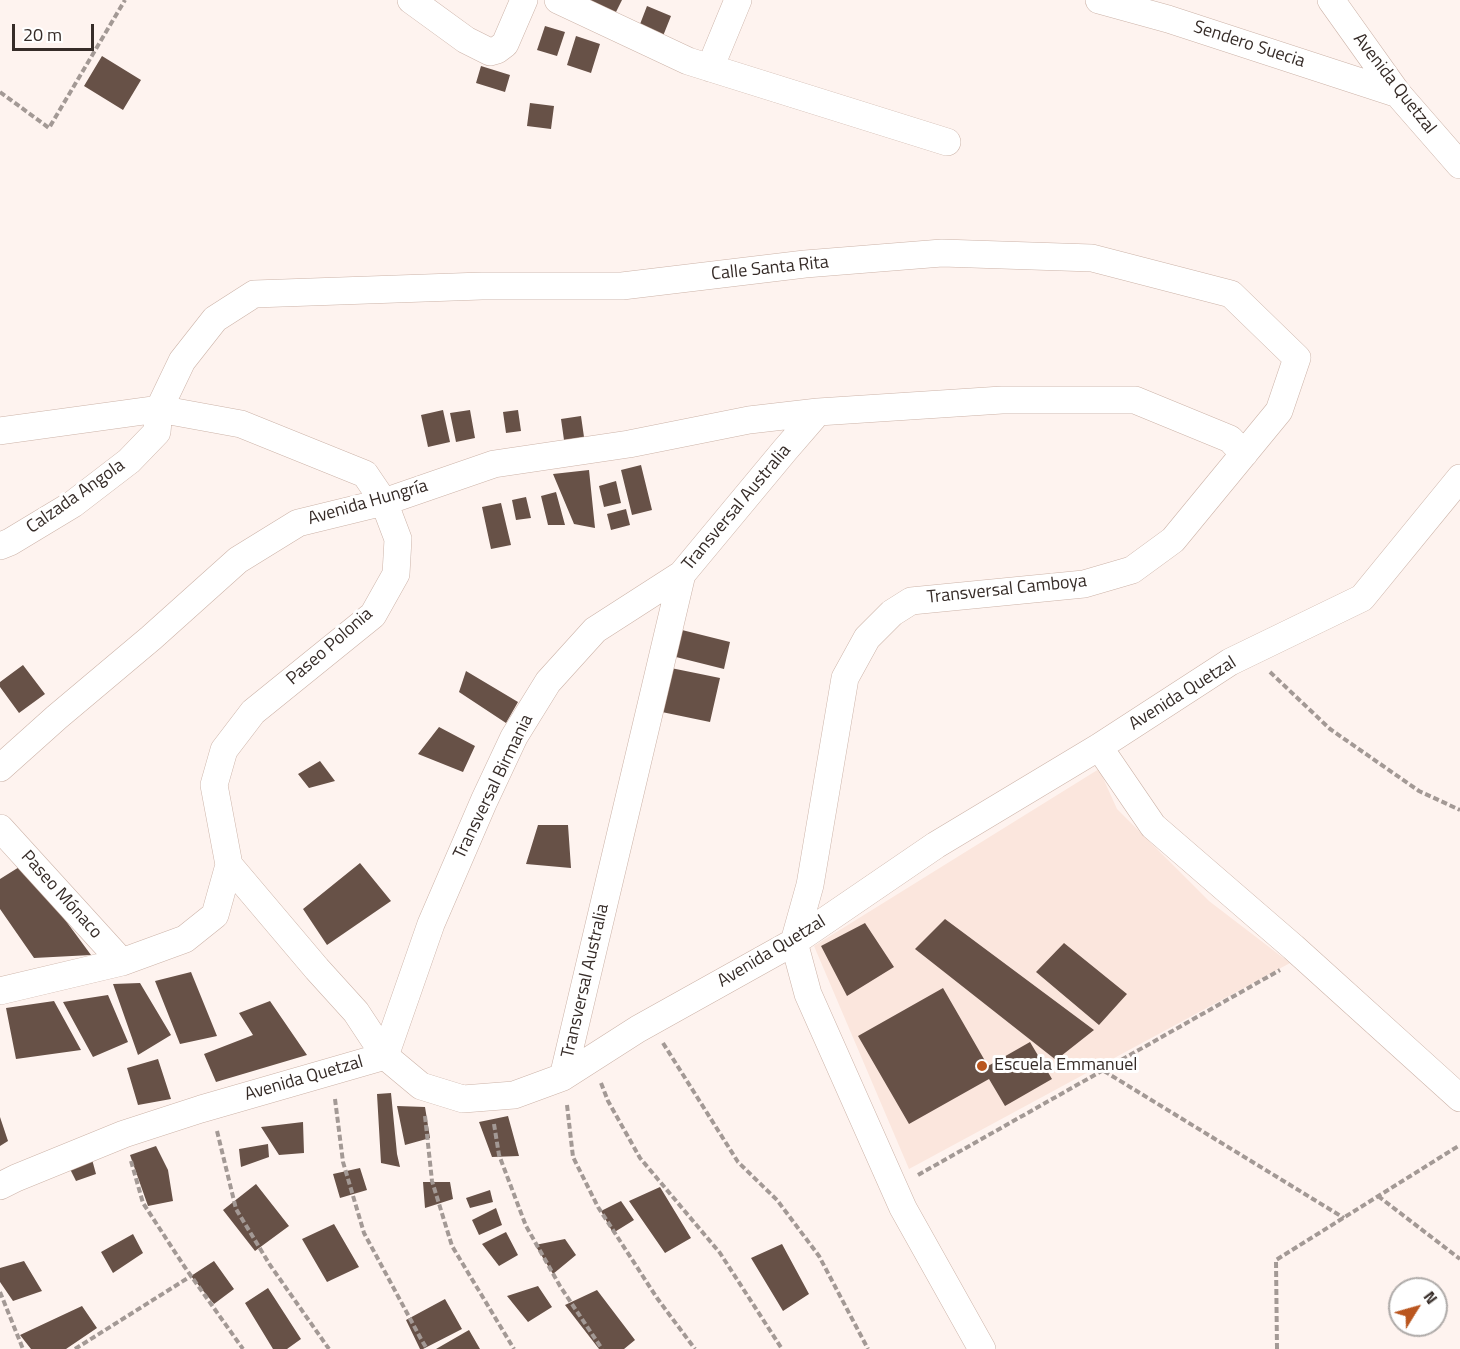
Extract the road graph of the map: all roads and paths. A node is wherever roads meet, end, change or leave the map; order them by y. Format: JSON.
{"nodes":[{"id":1,"x":125,"y":0,"type":"edge"},
{"id":2,"x":411,"y":0,"type":"edge"},
{"id":3,"x":524,"y":0,"type":"edge"},
{"id":4,"x":558,"y":0,"type":"edge"},
{"id":5,"x":738,"y":0,"type":"edge"},
{"id":6,"x":1099,"y":0,"type":"edge"},
{"id":7,"x":1331,"y":0,"type":"edge"},
{"id":8,"x":710,"y":68,"type":"junction"},
{"id":9,"x":0,"y":92,"type":"edge"},
{"id":10,"x":1398,"y":94,"type":"junction"},
{"id":11,"x":947,"y":142,"type":"dead end"},
{"id":12,"x":1460,"y":165,"type":"edge"},
{"id":13,"x":159,"y":409,"type":"junction"},
{"id":14,"x":818,"y":412,"type":"junction"},
{"id":15,"x":0,"y":430,"type":"edge"},
{"id":16,"x":1244,"y":454,"type":"junction"},
{"id":17,"x":1460,"y":478,"type":"edge"},
{"id":18,"x":384,"y":502,"type":"junction"},
{"id":19,"x":0,"y":546,"type":"edge"},
{"id":20,"x":682,"y":574,"type":"junction"},
{"id":21,"x":1250,"y":652,"type":"junction"},
{"id":22,"x":1099,"y":747,"type":"junction"},
{"id":23,"x":0,"y":768,"type":"edge"},
{"id":24,"x":1460,"y":810,"type":"edge"},
{"id":25,"x":0,"y":828,"type":"edge"},
{"id":26,"x":229,"y":865,"type":"junction"},
{"id":27,"x":794,"y":942,"type":"junction"},
{"id":28,"x":1304,"y":957,"type":"junction"},
{"id":29,"x":122,"y":962,"type":"junction"},
{"id":30,"x":0,"y":991,"type":"edge"},
{"id":31,"x":650,"y":1022,"type":"junction"},
{"id":32,"x":385,"y":1056,"type":"junction"},
{"id":33,"x":592,"y":1059,"type":"junction"},
{"id":34,"x":1103,"y":1070,"type":"junction"},
{"id":35,"x":332,"y":1071,"type":"junction"},
{"id":36,"x":563,"y":1077,"type":"junction"},
{"id":37,"x":421,"y":1086,"type":"junction"},
{"id":38,"x":490,"y":1097,"type":"junction"},
{"id":39,"x":1460,"y":1098,"type":"edge"},
{"id":40,"x":211,"y":1106,"type":"junction"},
{"id":41,"x":124,"y":1134,"type":"junction"},
{"id":42,"x":1460,"y":1145,"type":"edge"},
{"id":43,"x":0,"y":1186,"type":"edge"},
{"id":44,"x":894,"y":1189,"type":"junction"},
{"id":45,"x":1378,"y":1196,"type":"junction"},
{"id":46,"x":1344,"y":1218,"type":"junction"},
{"id":47,"x":1460,"y":1259,"type":"edge"},
{"id":48,"x":191,"y":1276,"type":"junction"},
{"id":49,"x":0,"y":1292,"type":"edge"},
{"id":50,"x":23,"y":1349,"type":"edge"},
{"id":51,"x":75,"y":1349,"type":"edge"},
{"id":52,"x":243,"y":1349,"type":"edge"},
{"id":53,"x":329,"y":1349,"type":"edge"},
{"id":54,"x":428,"y":1349,"type":"edge"},
{"id":55,"x":514,"y":1349,"type":"edge"},
{"id":56,"x":602,"y":1349,"type":"edge"},
{"id":57,"x":695,"y":1349,"type":"edge"},
{"id":58,"x":782,"y":1349,"type":"edge"},
{"id":59,"x":868,"y":1349,"type":"edge"},
{"id":60,"x":982,"y":1349,"type":"edge"},
{"id":61,"x":1277,"y":1349,"type":"edge"}],
"edges":[{"from":1,"to":9,"type":"path"},
{"from":2,"to":3,"type":"street"},
{"from":4,"to":8,"type":"street"},
{"from":5,"to":8,"type":"street"},
{"from":6,"to":10,"type":"street","name":"Sendero Suecia"},
{"from":7,"to":10,"type":"street","name":"Avenida Quetzal"},
{"from":8,"to":11,"type":"street"},
{"from":10,"to":12,"type":"street","name":"Avenida Quetzal"},
{"from":13,"to":15,"type":"street","name":"Paseo Polonia"},
{"from":13,"to":16,"type":"street","name":"Calle Santa Rita"},
{"from":13,"to":18,"type":"street","name":"Paseo Polonia"},
{"from":13,"to":19,"type":"street","name":"Calzada Angola"},
{"from":14,"to":16,"type":"street"},
{"from":14,"to":18,"type":"street","name":"Avenida Hungría"},
{"from":14,"to":20,"type":"street","name":"Transversal Australia"},
{"from":16,"to":27,"type":"street","name":"Transversal Camboya"},
{"from":17,"to":21,"type":"street","name":"Avenida Quetzal"},
{"from":18,"to":23,"type":"street","name":"Avenida Hungría"},
{"from":18,"to":26,"type":"street","name":"Paseo Polonia"},
{"from":20,"to":32,"type":"street","name":"Transversal Birmania"},
{"from":20,"to":36,"type":"street","name":"Transversal Australia"},
{"from":21,"to":22,"type":"street","name":"Avenida Quetzal"},
{"from":21,"to":24,"type":"path"},
{"from":22,"to":27,"type":"street","name":"Avenida Quetzal"},
{"from":22,"to":28,"type":"street"},
{"from":25,"to":29,"type":"street","name":"Paseo Mónaco"},
{"from":26,"to":29,"type":"street"},
{"from":26,"to":32,"type":"street","name":"Paseo Polonia"},
{"from":27,"to":31,"type":"street","name":"Avenida Quetzal"},
{"from":27,"to":44,"type":"street"},
{"from":28,"to":34,"type":"path"},
{"from":28,"to":39,"type":"street"},
{"from":29,"to":30,"type":"street"},
{"from":31,"to":33,"type":"street","name":"Avenida Quetzal"},
{"from":31,"to":59,"type":"path"},
{"from":32,"to":35,"type":"street","name":"Avenida Quetzal"},
{"from":32,"to":37,"type":"street","name":"Avenida Quetzal"},
{"from":33,"to":36,"type":"street","name":"Avenida Quetzal"},
{"from":33,"to":58,"type":"path"},
{"from":34,"to":44,"type":"path"},
{"from":34,"to":46,"type":"path"},
{"from":35,"to":40,"type":"street","name":"Avenida Quetzal"},
{"from":35,"to":54,"type":"path"},
{"from":36,"to":38,"type":"street","name":"Avenida Quetzal"},
{"from":36,"to":57,"type":"path"},
{"from":37,"to":38,"type":"street","name":"Avenida Quetzal"},
{"from":37,"to":55,"type":"path"},
{"from":38,"to":56,"type":"path"},
{"from":40,"to":41,"type":"street","name":"Avenida Quetzal"},
{"from":40,"to":53,"type":"path"},
{"from":41,"to":43,"type":"street","name":"Avenida Quetzal"},
{"from":41,"to":48,"type":"path"},
{"from":42,"to":45,"type":"path"},
{"from":44,"to":60,"type":"street"},
{"from":45,"to":46,"type":"path"},
{"from":45,"to":47,"type":"path"},
{"from":46,"to":61,"type":"path"},
{"from":48,"to":51,"type":"path"},
{"from":48,"to":52,"type":"path"},
{"from":49,"to":50,"type":"path"}]}
